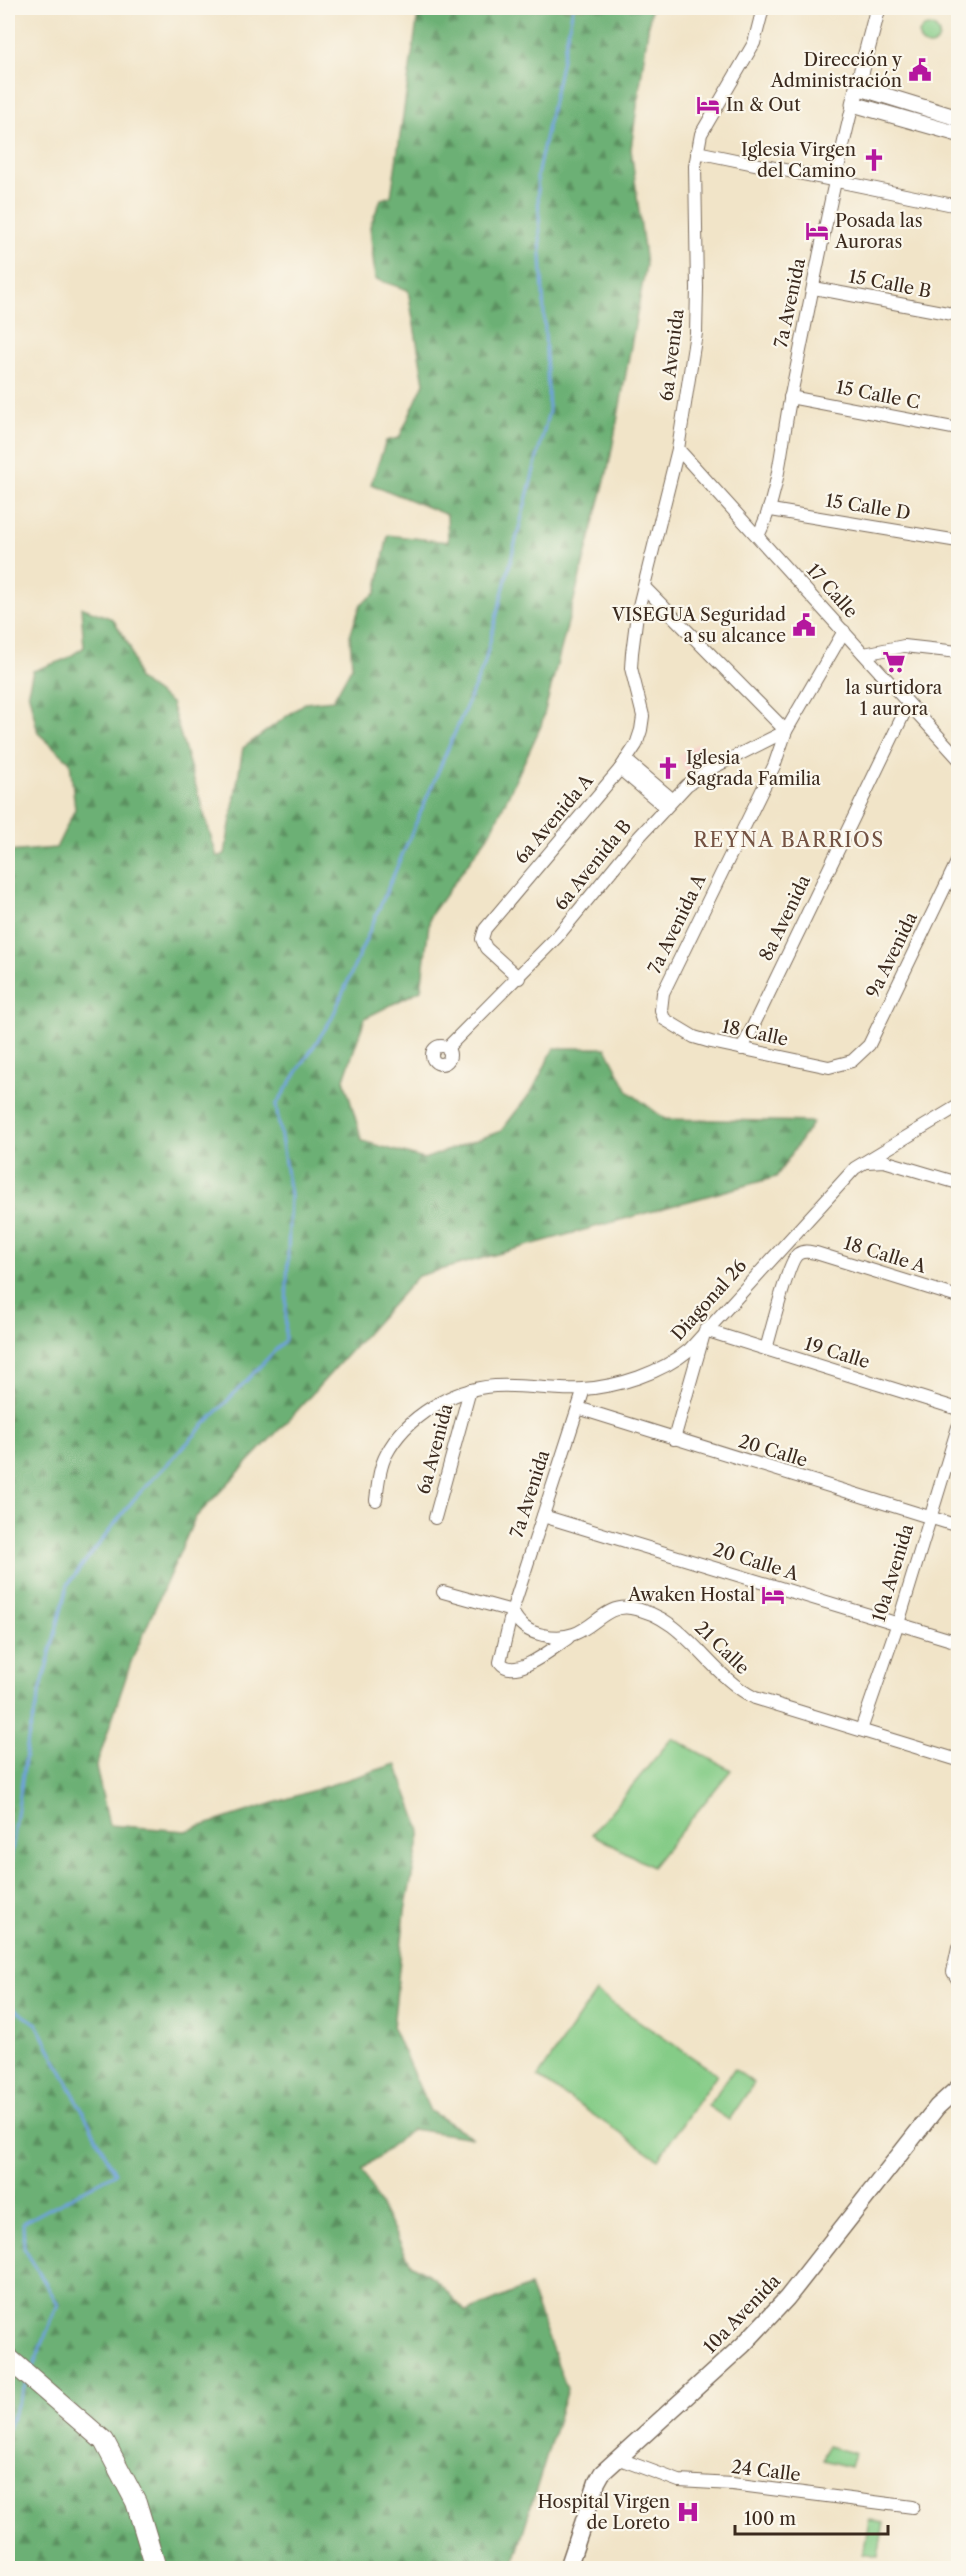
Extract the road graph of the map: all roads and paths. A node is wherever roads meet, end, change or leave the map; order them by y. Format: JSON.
{"nodes":[{"id":1,"x":764,"y":8,"type":"edge"},
{"id":2,"x":878,"y":8,"type":"edge"},
{"id":3,"x":857,"y":87,"type":"junction"},
{"id":4,"x":854,"y":104,"type":"junction"},
{"id":5,"x":958,"y":118,"type":"edge"},
{"id":6,"x":958,"y":134,"type":"edge"},
{"id":7,"x":697,"y":152,"type":"junction"},
{"id":8,"x":833,"y":182,"type":"junction"},
{"id":9,"x":958,"y":206,"type":"edge"},
{"id":10,"x":814,"y":288,"type":"junction"},
{"id":11,"x":958,"y":315,"type":"edge"},
{"id":12,"x":790,"y":396,"type":"junction"},
{"id":13,"x":958,"y":429,"type":"edge"},
{"id":14,"x":678,"y":449,"type":"junction"},
{"id":15,"x":771,"y":510,"type":"junction"},
{"id":16,"x":758,"y":536,"type":"junction"},
{"id":17,"x":958,"y":541,"type":"edge"},
{"id":18,"x":645,"y":588,"type":"junction"},
{"id":19,"x":844,"y":631,"type":"junction"},
{"id":20,"x":958,"y":652,"type":"edge"},
{"id":21,"x":864,"y":654,"type":"junction"},
{"id":22,"x":908,"y":705,"type":"junction"},
{"id":23,"x":643,"y":717,"type":"joint"},
{"id":24,"x":786,"y":731,"type":"junction"},
{"id":25,"x":958,"y":758,"type":"edge"},
{"id":26,"x":623,"y":764,"type":"junction"},
{"id":27,"x":668,"y":803,"type":"junction"},
{"id":28,"x":958,"y":860,"type":"edge"},
{"id":29,"x":519,"y":978,"type":"junction"},
{"id":30,"x":661,"y":1010,"type":"joint"},
{"id":31,"x":447,"y":1048,"type":"dead end"},
{"id":32,"x":742,"y":1049,"type":"junction"},
{"id":33,"x":852,"y":1061,"type":"joint"},
{"id":34,"x":958,"y":1106,"type":"edge"},
{"id":35,"x":865,"y":1162,"type":"junction"},
{"id":36,"x":958,"y":1183,"type":"edge"},
{"id":37,"x":958,"y":1296,"type":"edge"},
{"id":38,"x":705,"y":1330,"type":"junction"},
{"id":39,"x":766,"y":1349,"type":"junction"},
{"id":40,"x":584,"y":1389,"type":"junction"},
{"id":41,"x":470,"y":1390,"type":"junction"},
{"id":42,"x":578,"y":1408,"type":"junction"},
{"id":43,"x":958,"y":1409,"type":"edge"},
{"id":44,"x":958,"y":1427,"type":"edge"},
{"id":45,"x":674,"y":1439,"type":"junction"},
{"id":46,"x":376,"y":1500,"type":"dead end"},
{"id":47,"x":543,"y":1516,"type":"junction"},
{"id":48,"x":435,"y":1518,"type":"dead end"},
{"id":49,"x":931,"y":1518,"type":"junction"},
{"id":50,"x":958,"y":1526,"type":"edge"},
{"id":51,"x":443,"y":1592,"type":"dead end"},
{"id":52,"x":512,"y":1611,"type":"junction"},
{"id":53,"x":898,"y":1623,"type":"junction"},
{"id":54,"x":568,"y":1638,"type":"junction"},
{"id":55,"x":958,"y":1642,"type":"edge"},
{"id":56,"x":861,"y":1730,"type":"junction"},
{"id":57,"x":958,"y":1760,"type":"edge"},
{"id":58,"x":958,"y":1948,"type":"edge"},
{"id":59,"x":956,"y":1976,"type":"edge"},
{"id":60,"x":958,"y":2088,"type":"edge"},
{"id":61,"x":8,"y":2358,"type":"edge"},
{"id":62,"x":8,"y":2374,"type":"edge"},
{"id":63,"x":617,"y":2458,"type":"junction"},
{"id":64,"x":913,"y":2507,"type":"dead end"},
{"id":65,"x":145,"y":2568,"type":"edge"},
{"id":66,"x":156,"y":2568,"type":"edge"},
{"id":67,"x":568,"y":2568,"type":"edge"}],
"edges":[{"from":1,"to":7,"type":"street","name":"6a Avenida"},
{"from":2,"to":3,"type":"street","name":"7a Avenida"},
{"from":3,"to":4,"type":"street","name":"7a Avenida"},
{"from":3,"to":5,"type":"street"},
{"from":4,"to":6,"type":"street"},
{"from":4,"to":8,"type":"street","name":"7a Avenida"},
{"from":7,"to":8,"type":"street"},
{"from":7,"to":14,"type":"street","name":"6a Avenida"},
{"from":8,"to":9,"type":"street"},
{"from":8,"to":10,"type":"street","name":"7a Avenida"},
{"from":10,"to":11,"type":"street","name":"15 Calle B"},
{"from":10,"to":12,"type":"street","name":"7a Avenida"},
{"from":12,"to":13,"type":"street","name":"15 Calle C"},
{"from":12,"to":15,"type":"street","name":"7a Avenida"},
{"from":14,"to":16,"type":"street","name":"17 Calle"},
{"from":14,"to":18,"type":"street","name":"6a Avenida"},
{"from":15,"to":16,"type":"street","name":"7a Avenida"},
{"from":15,"to":17,"type":"street","name":"15 Calle D"},
{"from":16,"to":19,"type":"street","name":"17 Calle"},
{"from":18,"to":23,"type":"street","name":"6a Avenida"},
{"from":18,"to":24,"type":"street"},
{"from":19,"to":21,"type":"street","name":"17 Calle"},
{"from":19,"to":24,"type":"street","name":"7a Avenida A"},
{"from":20,"to":21,"type":"street"},
{"from":21,"to":22,"type":"street","name":"17 Calle"},
{"from":22,"to":25,"type":"street","name":"17 Calle"},
{"from":22,"to":32,"type":"street","name":"8a Avenida"},
{"from":23,"to":26,"type":"street","name":"6a Avenida A"},
{"from":24,"to":27,"type":"street","name":"6a Avenida B"},
{"from":24,"to":30,"type":"street","name":"7a Avenida A"},
{"from":26,"to":27,"type":"street"},
{"from":26,"to":29,"type":"street","name":"6a Avenida A"},
{"from":27,"to":29,"type":"street","name":"6a Avenida B"},
{"from":28,"to":33,"type":"street","name":"9a Avenida"},
{"from":29,"to":31,"type":"street","name":"6a Avenida B"},
{"from":30,"to":32,"type":"street","name":"18 Calle"},
{"from":32,"to":33,"type":"street","name":"18 Calle"},
{"from":34,"to":35,"type":"street","name":"Diagonal 26"},
{"from":35,"to":36,"type":"street"},
{"from":35,"to":38,"type":"street","name":"Diagonal 26"},
{"from":37,"to":39,"type":"street","name":"18 Calle A"},
{"from":38,"to":39,"type":"street","name":"19 Calle"},
{"from":38,"to":40,"type":"street","name":"Diagonal 26"},
{"from":38,"to":45,"type":"street"},
{"from":39,"to":43,"type":"street","name":"19 Calle"},
{"from":40,"to":41,"type":"street","name":"Diagonal 26"},
{"from":40,"to":42,"type":"street","name":"7a Avenida"},
{"from":41,"to":46,"type":"street","name":"Diagonal 26"},
{"from":41,"to":48,"type":"street","name":"6a Avenida"},
{"from":42,"to":45,"type":"street","name":"20 Calle"},
{"from":42,"to":47,"type":"street","name":"7a Avenida"},
{"from":44,"to":49,"type":"street","name":"10a Avenida"},
{"from":45,"to":49,"type":"street","name":"20 Calle"},
{"from":47,"to":52,"type":"street","name":"7a Avenida"},
{"from":47,"to":53,"type":"street","name":"20 Calle A"},
{"from":49,"to":50,"type":"street","name":"20 Calle"},
{"from":49,"to":53,"type":"street","name":"10a Avenida"},
{"from":51,"to":52,"type":"street"},
{"from":52,"to":54,"type":"street"},
{"from":52,"to":54,"type":"street","name":"7a Avenida"},
{"from":53,"to":55,"type":"street","name":"20 Calle A"},
{"from":53,"to":56,"type":"street","name":"10a Avenida"},
{"from":54,"to":56,"type":"street","name":"21 Calle"},
{"from":56,"to":57,"type":"street","name":"21 Calle"},
{"from":58,"to":59,"type":"street"},
{"from":60,"to":63,"type":"main road","name":"10a Avenida"},
{"from":61,"to":66,"type":"highway"},
{"from":62,"to":65,"type":"highway"},
{"from":63,"to":64,"type":"street","name":"24 Calle"},
{"from":63,"to":67,"type":"main road","name":"10a Avenida"}]}
